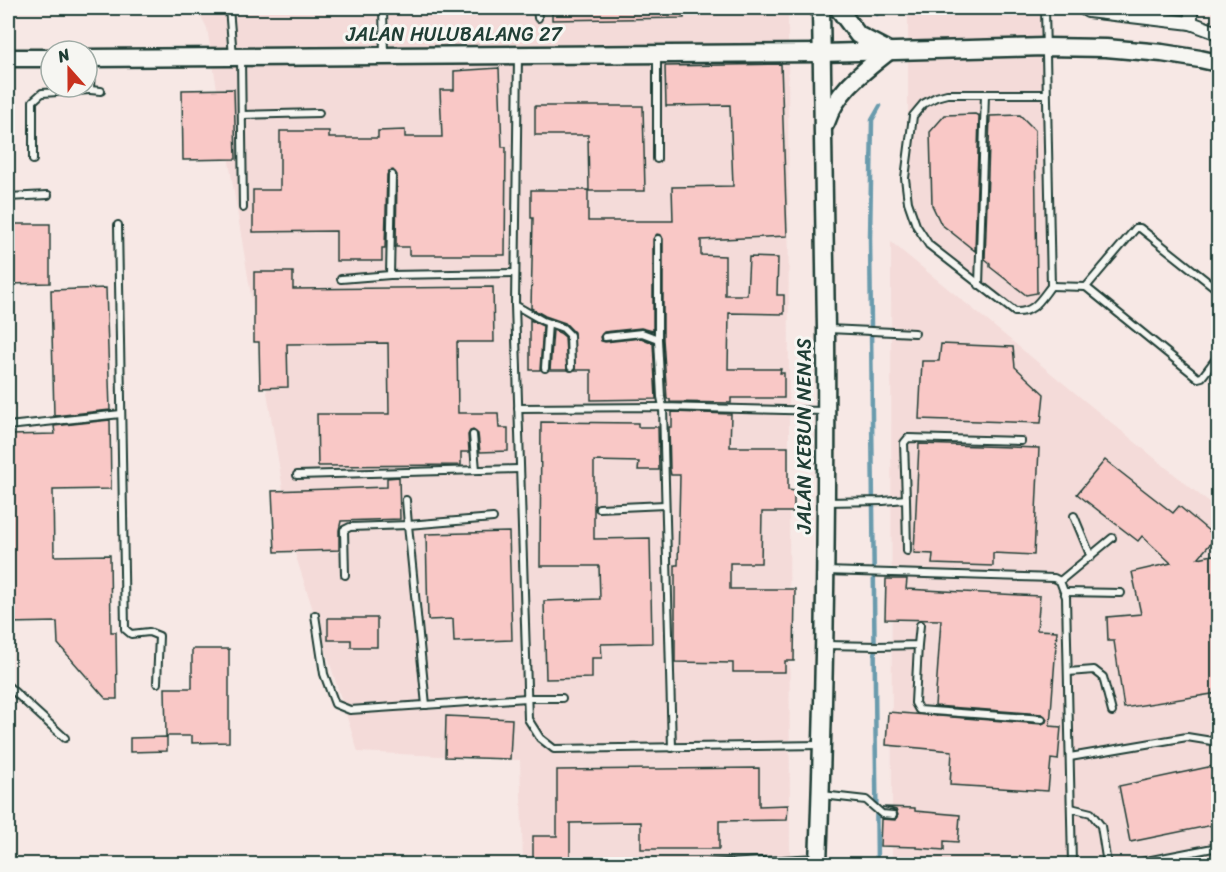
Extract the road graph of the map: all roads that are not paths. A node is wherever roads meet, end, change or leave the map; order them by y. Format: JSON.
{"nodes":[{"id":1,"x":230,"y":8,"type":"edge"},
{"id":2,"x":383,"y":8,"type":"edge"},
{"id":3,"x":537,"y":8,"type":"edge"},
{"id":4,"x":821,"y":8,"type":"edge"},
{"id":5,"x":838,"y":8,"type":"edge"},
{"id":6,"x":1045,"y":8,"type":"edge"},
{"id":7,"x":1083,"y":8,"type":"edge"},
{"id":8,"x":1191,"y":8,"type":"edge"},
{"id":9,"x":538,"y":18,"type":"dead end"},
{"id":10,"x":1191,"y":23,"type":"junction"},
{"id":11,"x":1218,"y":33,"type":"edge"},
{"id":12,"x":1045,"y":47,"type":"junction"},
{"id":13,"x":880,"y":51,"type":"junction"},
{"id":14,"x":821,"y":52,"type":"junction"},
{"id":15,"x":518,"y":54,"type":"junction"},
{"id":16,"x":657,"y":54,"type":"junction"},
{"id":17,"x":384,"y":56,"type":"junction"},
{"id":18,"x":237,"y":57,"type":"junction"},
{"id":19,"x":8,"y":58,"type":"edge"},
{"id":20,"x":39,"y":58,"type":"edge"},
{"id":21,"x":99,"y":58,"type":"edge"},
{"id":22,"x":1218,"y":63,"type":"edge"},
{"id":23,"x":985,"y":94,"type":"junction"},
{"id":24,"x":1045,"y":94,"type":"junction"},
{"id":25,"x":39,"y":96,"type":"edge"},
{"id":26,"x":319,"y":113,"type":"dead end"},
{"id":27,"x":242,"y":115,"type":"junction"},
{"id":28,"x":823,"y":131,"type":"junction"},
{"id":29,"x":657,"y":159,"type":"dead end"},
{"id":30,"x":33,"y":160,"type":"dead end"},
{"id":31,"x":392,"y":175,"type":"dead end"},
{"id":32,"x":48,"y":195,"type":"dead end"},
{"id":33,"x":8,"y":197,"type":"edge"},
{"id":34,"x":243,"y":208,"type":"dead end"},
{"id":35,"x":118,"y":225,"type":"dead end"},
{"id":36,"x":658,"y":239,"type":"dead end"},
{"id":37,"x":515,"y":273,"type":"junction"},
{"id":38,"x":390,"y":275,"type":"junction"},
{"id":39,"x":341,"y":279,"type":"dead end"},
{"id":40,"x":979,"y":285,"type":"junction"},
{"id":41,"x":1051,"y":286,"type":"junction"},
{"id":42,"x":1086,"y":287,"type":"junction"},
{"id":43,"x":1218,"y":290,"type":"edge"},
{"id":44,"x":515,"y":305,"type":"junction"},
{"id":45,"x":548,"y":323,"type":"junction"},
{"id":46,"x":826,"y":329,"type":"junction"},
{"id":47,"x":915,"y":333,"type":"dead end"},
{"id":48,"x":605,"y":337,"type":"dead end"},
{"id":49,"x":658,"y":339,"type":"junction"},
{"id":50,"x":1218,"y":356,"type":"edge"},
{"id":51,"x":571,"y":367,"type":"dead end"},
{"id":52,"x":545,"y":368,"type":"dead end"},
{"id":53,"x":663,"y":407,"type":"junction"},
{"id":54,"x":518,"y":408,"type":"junction"},
{"id":55,"x":826,"y":411,"type":"junction"},
{"id":56,"x":121,"y":414,"type":"junction"},
{"id":57,"x":8,"y":426,"type":"edge"},
{"id":58,"x":473,"y":435,"type":"dead end"},
{"id":59,"x":1021,"y":441,"type":"dead end"},
{"id":60,"x":519,"y":469,"type":"junction"},
{"id":61,"x":476,"y":470,"type":"junction"},
{"id":62,"x":297,"y":475,"type":"dead end"},
{"id":63,"x":906,"y":499,"type":"junction"},
{"id":64,"x":406,"y":500,"type":"dead end"},
{"id":65,"x":826,"y":501,"type":"junction"},
{"id":66,"x":665,"y":505,"type":"junction"},
{"id":67,"x":598,"y":508,"type":"dead end"},
{"id":68,"x":1074,"y":516,"type":"dead end"},
{"id":69,"x":493,"y":518,"type":"dead end"},
{"id":70,"x":408,"y":525,"type":"junction"},
{"id":71,"x":1112,"y":538,"type":"dead end"},
{"id":72,"x":907,"y":551,"type":"dead end"},
{"id":73,"x":1091,"y":557,"type":"junction"},
{"id":74,"x":825,"y":571,"type":"junction"},
{"id":75,"x":345,"y":575,"type":"dead end"},
{"id":76,"x":1060,"y":582,"type":"junction"},
{"id":77,"x":1065,"y":592,"type":"junction"},
{"id":78,"x":1121,"y":593,"type":"dead end"},
{"id":79,"x":315,"y":615,"type":"dead end"},
{"id":80,"x":920,"y":625,"type":"dead end"},
{"id":81,"x":825,"y":645,"type":"junction"},
{"id":82,"x":918,"y":645,"type":"junction"},
{"id":83,"x":1068,"y":672,"type":"junction"},
{"id":84,"x":157,"y":683,"type":"dead end"},
{"id":85,"x":8,"y":687,"type":"edge"},
{"id":86,"x":527,"y":698,"type":"junction"},
{"id":87,"x":562,"y":698,"type":"dead end"},
{"id":88,"x":426,"y":705,"type":"junction"},
{"id":89,"x":1112,"y":712,"type":"dead end"},
{"id":90,"x":1042,"y":719,"type":"dead end"},
{"id":91,"x":65,"y":738,"type":"dead end"},
{"id":92,"x":1218,"y":742,"type":"edge"},
{"id":93,"x":823,"y":745,"type":"junction"},
{"id":94,"x":672,"y":748,"type":"junction"},
{"id":95,"x":1070,"y":758,"type":"junction"},
{"id":96,"x":820,"y":795,"type":"junction"},
{"id":97,"x":1071,"y":808,"type":"junction"},
{"id":98,"x":893,"y":815,"type":"dead end"},
{"id":99,"x":1218,"y":847,"type":"edge"},
{"id":100,"x":818,"y":861,"type":"edge"},
{"id":101,"x":709,"y":864,"type":"edge"},
{"id":102,"x":1072,"y":864,"type":"edge"},
{"id":103,"x":1107,"y":864,"type":"edge"},
{"id":104,"x":1131,"y":864,"type":"edge"}],
"edges":[{"from":1,"to":18,"type":"lane"},
{"from":2,"to":17,"type":"lane"},
{"from":3,"to":9,"type":"lane"},
{"from":4,"to":14,"type":"street","name":"JALAN KEBUN NENAS"},
{"from":5,"to":13,"type":"street"},
{"from":6,"to":12,"type":"lane"},
{"from":7,"to":10,"type":"street"},
{"from":8,"to":10,"type":"street"},
{"from":10,"to":11,"type":"street"},
{"from":12,"to":13,"type":"street","name":"JALAN HULUBALANG 27"},
{"from":12,"to":22,"type":"street","name":"JALAN HULUBALANG 27"},
{"from":12,"to":24,"type":"lane"},
{"from":13,"to":14,"type":"street","name":"JALAN HULUBALANG 27"},
{"from":13,"to":28,"type":"street"},
{"from":14,"to":16,"type":"street","name":"JALAN HULUBALANG 27"},
{"from":14,"to":28,"type":"street","name":"JALAN KEBUN NENAS"},
{"from":15,"to":16,"type":"street","name":"JALAN HULUBALANG 27"},
{"from":15,"to":17,"type":"street","name":"JALAN HULUBALANG 27"},
{"from":15,"to":37,"type":"lane"},
{"from":16,"to":29,"type":"lane"},
{"from":17,"to":18,"type":"street","name":"JALAN HULUBALANG 27"},
{"from":18,"to":21,"type":"street","name":"JALAN HULUBALANG 27"},
{"from":18,"to":27,"type":"lane"},
{"from":19,"to":20,"type":"street"},
{"from":23,"to":24,"type":"lane"},
{"from":23,"to":40,"type":"lane"},
{"from":23,"to":40,"type":"lane"},
{"from":24,"to":41,"type":"lane"},
{"from":25,"to":30,"type":"lane"},
{"from":26,"to":27,"type":"lane"},
{"from":27,"to":34,"type":"lane"},
{"from":28,"to":46,"type":"street","name":"JALAN KEBUN NENAS"},
{"from":31,"to":38,"type":"lane"},
{"from":32,"to":33,"type":"lane"},
{"from":35,"to":56,"type":"lane"},
{"from":36,"to":49,"type":"lane"},
{"from":37,"to":38,"type":"lane"},
{"from":37,"to":44,"type":"lane"},
{"from":38,"to":39,"type":"lane"},
{"from":40,"to":41,"type":"lane"},
{"from":41,"to":42,"type":"lane"},
{"from":42,"to":43,"type":"lane"},
{"from":42,"to":50,"type":"lane"},
{"from":44,"to":45,"type":"lane"},
{"from":44,"to":54,"type":"lane"},
{"from":45,"to":51,"type":"lane"},
{"from":45,"to":52,"type":"lane"},
{"from":46,"to":47,"type":"lane"},
{"from":46,"to":55,"type":"street","name":"JALAN KEBUN NENAS"},
{"from":48,"to":49,"type":"lane"},
{"from":49,"to":53,"type":"lane"},
{"from":53,"to":54,"type":"lane"},
{"from":53,"to":55,"type":"lane"},
{"from":53,"to":66,"type":"lane"},
{"from":54,"to":60,"type":"lane"},
{"from":55,"to":65,"type":"street","name":"JALAN KEBUN NENAS"},
{"from":56,"to":57,"type":"lane"},
{"from":56,"to":84,"type":"lane"},
{"from":58,"to":61,"type":"lane"},
{"from":59,"to":63,"type":"lane"},
{"from":60,"to":61,"type":"lane"},
{"from":60,"to":86,"type":"lane"},
{"from":61,"to":62,"type":"lane"},
{"from":63,"to":65,"type":"lane"},
{"from":63,"to":72,"type":"lane"},
{"from":64,"to":70,"type":"lane"},
{"from":65,"to":74,"type":"street","name":"JALAN KEBUN NENAS"},
{"from":66,"to":67,"type":"lane"},
{"from":66,"to":94,"type":"lane"},
{"from":68,"to":73,"type":"lane"},
{"from":69,"to":70,"type":"lane"},
{"from":70,"to":75,"type":"lane"},
{"from":70,"to":88,"type":"lane"},
{"from":71,"to":73,"type":"lane"},
{"from":73,"to":76,"type":"lane"},
{"from":74,"to":76,"type":"lane"},
{"from":74,"to":81,"type":"street","name":"JALAN KEBUN NENAS"},
{"from":76,"to":77,"type":"lane"},
{"from":77,"to":78,"type":"lane"},
{"from":77,"to":83,"type":"lane"},
{"from":79,"to":88,"type":"lane"},
{"from":80,"to":82,"type":"lane"},
{"from":81,"to":82,"type":"lane"},
{"from":81,"to":93,"type":"street","name":"JALAN KEBUN NENAS"},
{"from":82,"to":90,"type":"lane"},
{"from":83,"to":89,"type":"lane"},
{"from":83,"to":95,"type":"lane"},
{"from":85,"to":91,"type":"lane"},
{"from":86,"to":87,"type":"lane"},
{"from":86,"to":88,"type":"lane"},
{"from":86,"to":94,"type":"lane"},
{"from":92,"to":95,"type":"lane"},
{"from":93,"to":94,"type":"lane"},
{"from":93,"to":96,"type":"street","name":"JALAN KEBUN NENAS"},
{"from":95,"to":97,"type":"lane"},
{"from":96,"to":98,"type":"lane"},
{"from":96,"to":100,"type":"street","name":"JALAN KEBUN NENAS"},
{"from":97,"to":102,"type":"lane"},
{"from":97,"to":103,"type":"lane"},
{"from":99,"to":104,"type":"lane"},
{"from":100,"to":101,"type":"lane"}]}
